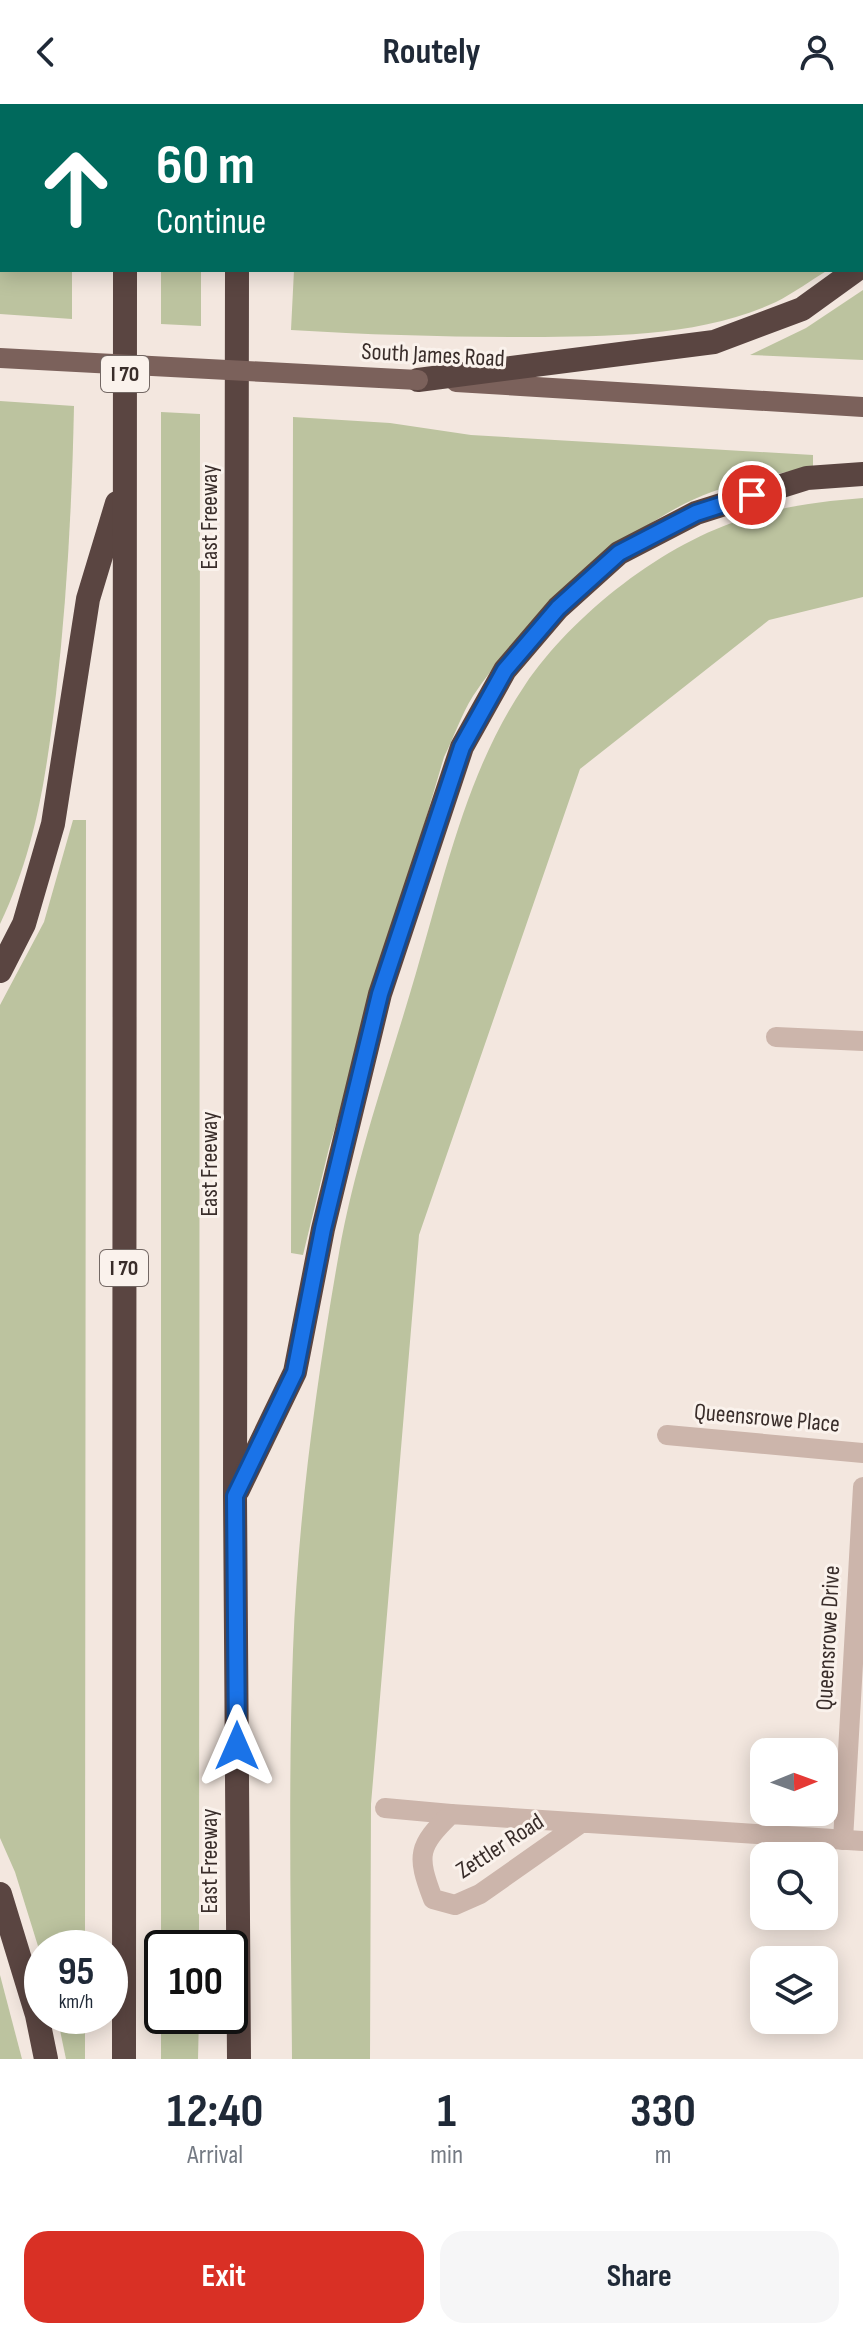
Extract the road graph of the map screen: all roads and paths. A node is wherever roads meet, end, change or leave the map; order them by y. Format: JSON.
{"nodes":[{"id":1,"x":125,"y":272,"type":"edge"},
{"id":2,"x":853,"y":272,"type":"edge"},
{"id":3,"x":240,"y":277,"type":"edge"},
{"id":4,"x":0,"y":358,"type":"edge"},
{"id":5,"x":418,"y":380,"type":"junction"},
{"id":6,"x":863,"y":407,"type":"edge"},
{"id":7,"x":863,"y":474,"type":"edge"},
{"id":8,"x":125,"y":478,"type":"junction"},
{"id":9,"x":0,"y":971,"type":"edge"},
{"id":10,"x":776,"y":1037,"type":"dead end"},
{"id":11,"x":863,"y":1041,"type":"edge"},
{"id":12,"x":667,"y":1435,"type":"dead end"},
{"id":13,"x":863,"y":1453,"type":"edge"},
{"id":14,"x":863,"y":1487,"type":"edge"},
{"id":15,"x":235,"y":1496,"type":"junction"},
{"id":16,"x":385,"y":1808,"type":"dead end"},
{"id":17,"x":451,"y":1814,"type":"junction"},
{"id":18,"x":581,"y":1823,"type":"junction"},
{"id":19,"x":853,"y":1840,"type":"edge"},
{"id":20,"x":0,"y":1894,"type":"edge"},
{"id":21,"x":46,"y":2059,"type":"edge"},
{"id":22,"x":124,"y":2059,"type":"edge"},
{"id":23,"x":239,"y":2059,"type":"edge"}],
"edges":[{"from":1,"to":8,"type":"highway","number":"I 70"},
{"from":2,"to":5,"type":"highway"},
{"from":3,"to":15,"type":"highway","name":"East Freeway"},
{"from":4,"to":5,"type":"main road","name":"South James Road","bridge":true},
{"from":5,"to":6,"type":"main road","name":"South James Road"},
{"from":7,"to":15,"type":"highway"},
{"from":8,"to":9,"type":"highway"},
{"from":8,"to":22,"type":"highway","number":"I 70"},
{"from":10,"to":11,"type":"street"},
{"from":12,"to":13,"type":"street","name":"Queensrowe Place"},
{"from":14,"to":19,"type":"street","name":"Queensrowe Drive"},
{"from":15,"to":23,"type":"highway","name":"East Freeway"},
{"from":16,"to":17,"type":"street"},
{"from":17,"to":18,"type":"street","name":"Zettler Road"},
{"from":17,"to":18,"type":"street","name":"Zettler Road"},
{"from":18,"to":19,"type":"street","name":"Zettler Road"},
{"from":20,"to":21,"type":"highway"}]}
